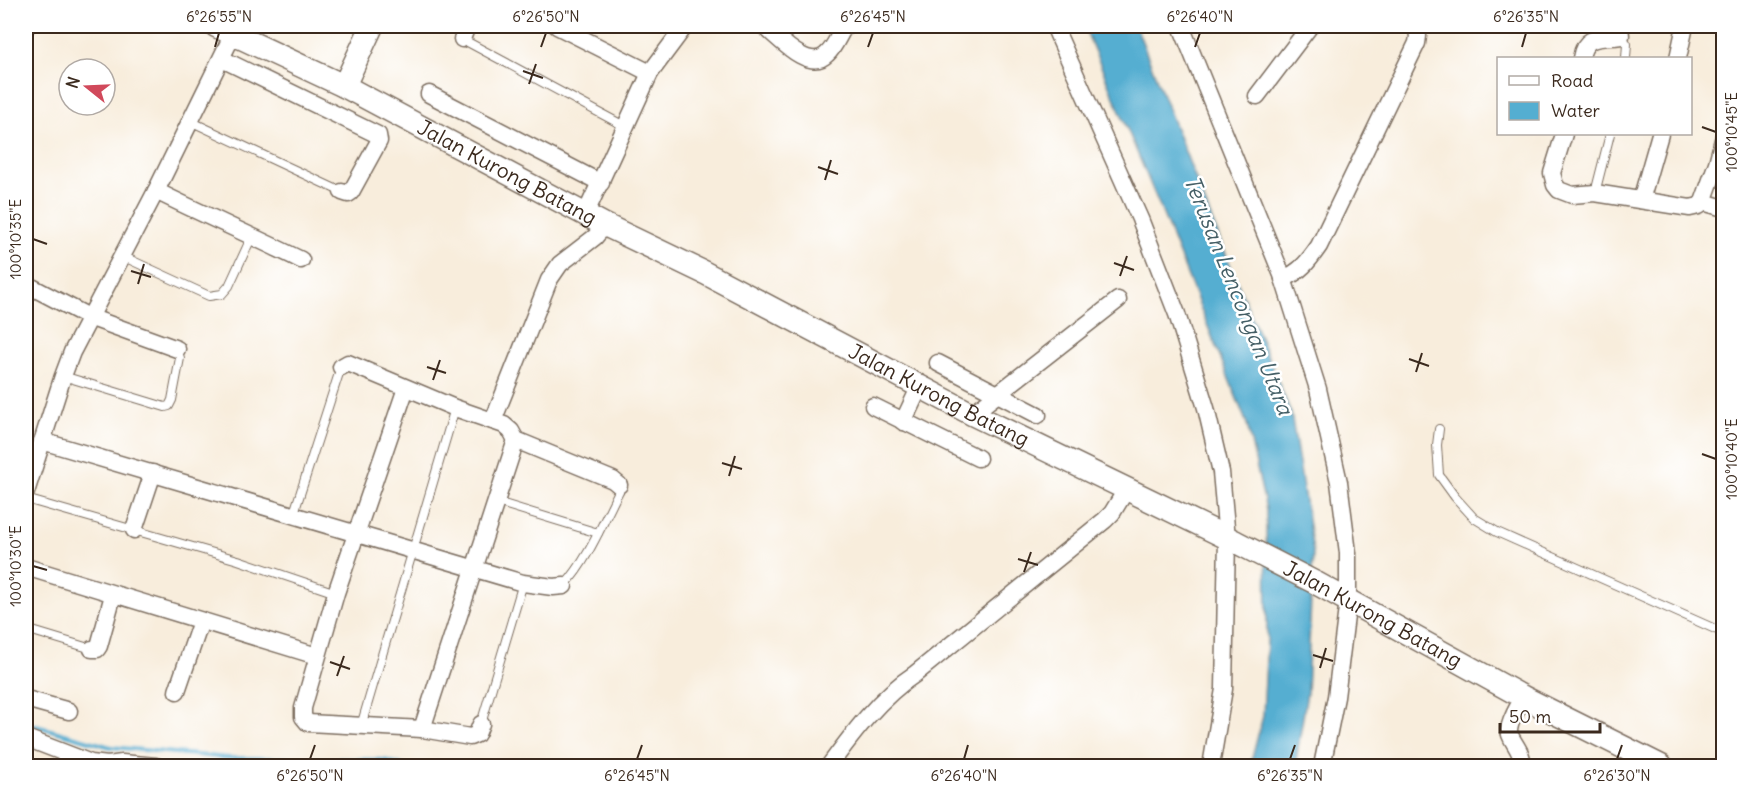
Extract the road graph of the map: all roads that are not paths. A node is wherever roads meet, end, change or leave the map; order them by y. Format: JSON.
{"nodes":[{"id":1,"x":372,"y":26,"type":"edge"},
{"id":2,"x":557,"y":26,"type":"edge"},
{"id":3,"x":686,"y":26,"type":"edge"},
{"id":4,"x":764,"y":26,"type":"edge"},
{"id":5,"x":845,"y":26,"type":"edge"},
{"id":6,"x":1054,"y":26,"type":"edge"},
{"id":7,"x":1180,"y":26,"type":"edge"},
{"id":8,"x":1310,"y":26,"type":"edge"},
{"id":9,"x":1416,"y":26,"type":"edge"},
{"id":10,"x":1685,"y":26,"type":"edge"},
{"id":11,"x":225,"y":30,"type":"edge"},
{"id":12,"x":1621,"y":31,"type":"edge"},
{"id":13,"x":464,"y":32,"type":"edge"},
{"id":14,"x":1581,"y":57,"type":"edge"},
{"id":15,"x":1626,"y":57,"type":"edge"},
{"id":16,"x":1678,"y":57,"type":"edge"},
{"id":17,"x":222,"y":59,"type":"junction"},
{"id":18,"x":650,"y":73,"type":"junction"},
{"id":19,"x":344,"y":86,"type":"junction"},
{"id":20,"x":429,"y":94,"type":"dead end"},
{"id":21,"x":1257,"y":96,"type":"dead end"},
{"id":22,"x":190,"y":121,"type":"junction"},
{"id":23,"x":626,"y":127,"type":"junction"},
{"id":24,"x":1564,"y":135,"type":"edge"},
{"id":25,"x":1610,"y":135,"type":"edge"},
{"id":26,"x":1659,"y":135,"type":"edge"},
{"id":27,"x":1724,"y":136,"type":"edge"},
{"id":28,"x":1720,"y":164,"type":"edge"},
{"id":29,"x":601,"y":183,"type":"junction"},
{"id":30,"x":156,"y":191,"type":"junction"},
{"id":31,"x":342,"y":192,"type":"joint"},
{"id":32,"x":1596,"y":193,"type":"junction"},
{"id":33,"x":1641,"y":200,"type":"junction"},
{"id":34,"x":1703,"y":202,"type":"junction"},
{"id":35,"x":1724,"y":208,"type":"edge"},
{"id":36,"x":595,"y":220,"type":"junction"},
{"id":37,"x":252,"y":236,"type":"junction"},
{"id":38,"x":122,"y":256,"type":"junction"},
{"id":39,"x":301,"y":260,"type":"dead end"},
{"id":40,"x":1282,"y":279,"type":"junction"},
{"id":41,"x":26,"y":284,"type":"edge"},
{"id":42,"x":1118,"y":300,"type":"dead end"},
{"id":43,"x":89,"y":317,"type":"junction"},
{"id":44,"x":177,"y":348,"type":"joint"},
{"id":45,"x":938,"y":363,"type":"dead end"},
{"id":46,"x":341,"y":367,"type":"joint"},
{"id":47,"x":63,"y":376,"type":"junction"},
{"id":48,"x":920,"y":386,"type":"junction"},
{"id":49,"x":406,"y":388,"type":"junction"},
{"id":50,"x":998,"y":394,"type":"junction"},
{"id":51,"x":873,"y":406,"type":"dead end"},
{"id":52,"x":455,"y":408,"type":"junction"},
{"id":53,"x":972,"y":414,"type":"junction"},
{"id":54,"x":1038,"y":415,"type":"dead end"},
{"id":55,"x":494,"y":422,"type":"junction"},
{"id":56,"x":903,"y":422,"type":"junction"},
{"id":57,"x":1439,"y":429,"type":"dead end"},
{"id":58,"x":516,"y":440,"type":"junction"},
{"id":59,"x":42,"y":441,"type":"junction"},
{"id":60,"x":978,"y":458,"type":"dead end"},
{"id":61,"x":153,"y":473,"type":"junction"},
{"id":62,"x":619,"y":485,"type":"joint"},
{"id":63,"x":1126,"y":490,"type":"junction"},
{"id":64,"x":26,"y":492,"type":"edge"},
{"id":65,"x":26,"y":499,"type":"edge"},
{"id":66,"x":496,"y":502,"type":"junction"},
{"id":67,"x":293,"y":516,"type":"junction"},
{"id":68,"x":134,"y":530,"type":"junction"},
{"id":69,"x":356,"y":533,"type":"junction"},
{"id":70,"x":598,"y":533,"type":"junction"},
{"id":71,"x":1232,"y":540,"type":"junction"},
{"id":72,"x":415,"y":550,"type":"junction"},
{"id":73,"x":26,"y":567,"type":"edge"},
{"id":74,"x":473,"y":568,"type":"junction"},
{"id":75,"x":523,"y":584,"type":"junction"},
{"id":76,"x":564,"y":586,"type":"joint"},
{"id":77,"x":336,"y":593,"type":"junction"},
{"id":78,"x":113,"y":595,"type":"junction"},
{"id":79,"x":1348,"y":600,"type":"junction"},
{"id":80,"x":201,"y":621,"type":"junction"},
{"id":81,"x":26,"y":629,"type":"edge"},
{"id":82,"x":1724,"y":633,"type":"edge"},
{"id":83,"x":92,"y":649,"type":"joint"},
{"id":84,"x":317,"y":656,"type":"junction"},
{"id":85,"x":177,"y":691,"type":"dead end"},
{"id":86,"x":1523,"y":697,"type":"junction"},
{"id":87,"x":26,"y":699,"type":"edge"},
{"id":88,"x":69,"y":711,"type":"dead end"},
{"id":89,"x":481,"y":724,"type":"joint"},
{"id":90,"x":361,"y":726,"type":"junction"},
{"id":91,"x":422,"y":729,"type":"junction"},
{"id":92,"x":26,"y":738,"type":"edge"},
{"id":93,"x":1636,"y":761,"type":"edge"},
{"id":94,"x":156,"y":766,"type":"edge"},
{"id":95,"x":829,"y":766,"type":"edge"},
{"id":96,"x":1211,"y":766,"type":"edge"},
{"id":97,"x":1322,"y":766,"type":"edge"},
{"id":98,"x":1523,"y":766,"type":"edge"},
{"id":99,"x":1661,"y":766,"type":"edge"}],
"edges":[{"from":1,"to":19,"type":"street"},
{"from":2,"to":18,"type":"street"},
{"from":3,"to":18,"type":"street"},
{"from":4,"to":5,"type":"street"},
{"from":6,"to":71,"type":"street"},
{"from":7,"to":40,"type":"street"},
{"from":8,"to":21,"type":"street"},
{"from":9,"to":40,"type":"street"},
{"from":10,"to":16,"type":"street"},
{"from":11,"to":17,"type":"street"},
{"from":11,"to":19,"type":"street","name":"Jalan Kurong Batang"},
{"from":12,"to":14,"type":"street"},
{"from":12,"to":15,"type":"lane"},
{"from":13,"to":23,"type":"lane"},
{"from":17,"to":22,"type":"street"},
{"from":17,"to":31,"type":"street"},
{"from":18,"to":23,"type":"street"},
{"from":19,"to":36,"type":"street","name":"Jalan Kurong Batang"},
{"from":20,"to":29,"type":"street"},
{"from":22,"to":30,"type":"street"},
{"from":22,"to":31,"type":"lane"},
{"from":23,"to":29,"type":"street"},
{"from":24,"to":32,"type":"street"},
{"from":25,"to":32,"type":"lane"},
{"from":26,"to":33,"type":"street"},
{"from":27,"to":28,"type":"street"},
{"from":28,"to":34,"type":"street"},
{"from":29,"to":36,"type":"street"},
{"from":30,"to":37,"type":"street"},
{"from":30,"to":38,"type":"street"},
{"from":32,"to":33,"type":"street"},
{"from":33,"to":34,"type":"street"},
{"from":34,"to":35,"type":"street"},
{"from":36,"to":48,"type":"street","name":"Jalan Kurong Batang"},
{"from":36,"to":55,"type":"street"},
{"from":37,"to":38,"type":"lane"},
{"from":37,"to":39,"type":"street"},
{"from":38,"to":43,"type":"street"},
{"from":40,"to":79,"type":"street"},
{"from":41,"to":43,"type":"street"},
{"from":42,"to":50,"type":"street"},
{"from":43,"to":44,"type":"street"},
{"from":43,"to":47,"type":"street"},
{"from":44,"to":47,"type":"lane"},
{"from":45,"to":50,"type":"street"},
{"from":46,"to":49,"type":"street"},
{"from":46,"to":67,"type":"lane"},
{"from":47,"to":59,"type":"street"},
{"from":48,"to":53,"type":"street","name":"Jalan Kurong Batang"},
{"from":48,"to":56,"type":"street"},
{"from":49,"to":52,"type":"street"},
{"from":49,"to":69,"type":"street"},
{"from":50,"to":53,"type":"street"},
{"from":50,"to":54,"type":"street"},
{"from":51,"to":56,"type":"street"},
{"from":52,"to":55,"type":"street"},
{"from":52,"to":72,"type":"lane"},
{"from":53,"to":63,"type":"street","name":"Jalan Kurong Batang"},
{"from":55,"to":58,"type":"street"},
{"from":56,"to":60,"type":"street"},
{"from":57,"to":82,"type":"lane"},
{"from":58,"to":62,"type":"street"},
{"from":58,"to":66,"type":"street"},
{"from":59,"to":61,"type":"street"},
{"from":59,"to":64,"type":"street"},
{"from":61,"to":67,"type":"street"},
{"from":61,"to":68,"type":"street"},
{"from":62,"to":70,"type":"lane"},
{"from":63,"to":71,"type":"street","name":"Jalan Kurong Batang"},
{"from":63,"to":95,"type":"street"},
{"from":65,"to":68,"type":"lane"},
{"from":66,"to":70,"type":"lane"},
{"from":66,"to":74,"type":"street"},
{"from":67,"to":69,"type":"street"},
{"from":68,"to":77,"type":"lane"},
{"from":69,"to":72,"type":"street"},
{"from":69,"to":77,"type":"street"},
{"from":70,"to":76,"type":"lane"},
{"from":71,"to":79,"type":"street","name":"Jalan Kurong Batang"},
{"from":71,"to":96,"type":"street"},
{"from":72,"to":74,"type":"street"},
{"from":72,"to":90,"type":"lane"},
{"from":73,"to":78,"type":"street"},
{"from":74,"to":75,"type":"street"},
{"from":74,"to":91,"type":"street"},
{"from":75,"to":76,"type":"street"},
{"from":75,"to":89,"type":"lane"},
{"from":77,"to":84,"type":"street"},
{"from":78,"to":80,"type":"street"},
{"from":78,"to":83,"type":"street"},
{"from":79,"to":86,"type":"street","name":"Jalan Kurong Batang"},
{"from":79,"to":97,"type":"street"},
{"from":80,"to":84,"type":"street"},
{"from":80,"to":85,"type":"street"},
{"from":81,"to":83,"type":"lane"},
{"from":84,"to":90,"type":"street"},
{"from":86,"to":93,"type":"street","name":"Jalan Kurong Batang"},
{"from":86,"to":98,"type":"street"},
{"from":87,"to":88,"type":"street"},
{"from":89,"to":91,"type":"street"},
{"from":90,"to":91,"type":"street"},
{"from":92,"to":94,"type":"street"},
{"from":93,"to":99,"type":"street","name":"Jalan Kurong Batang"}]}
